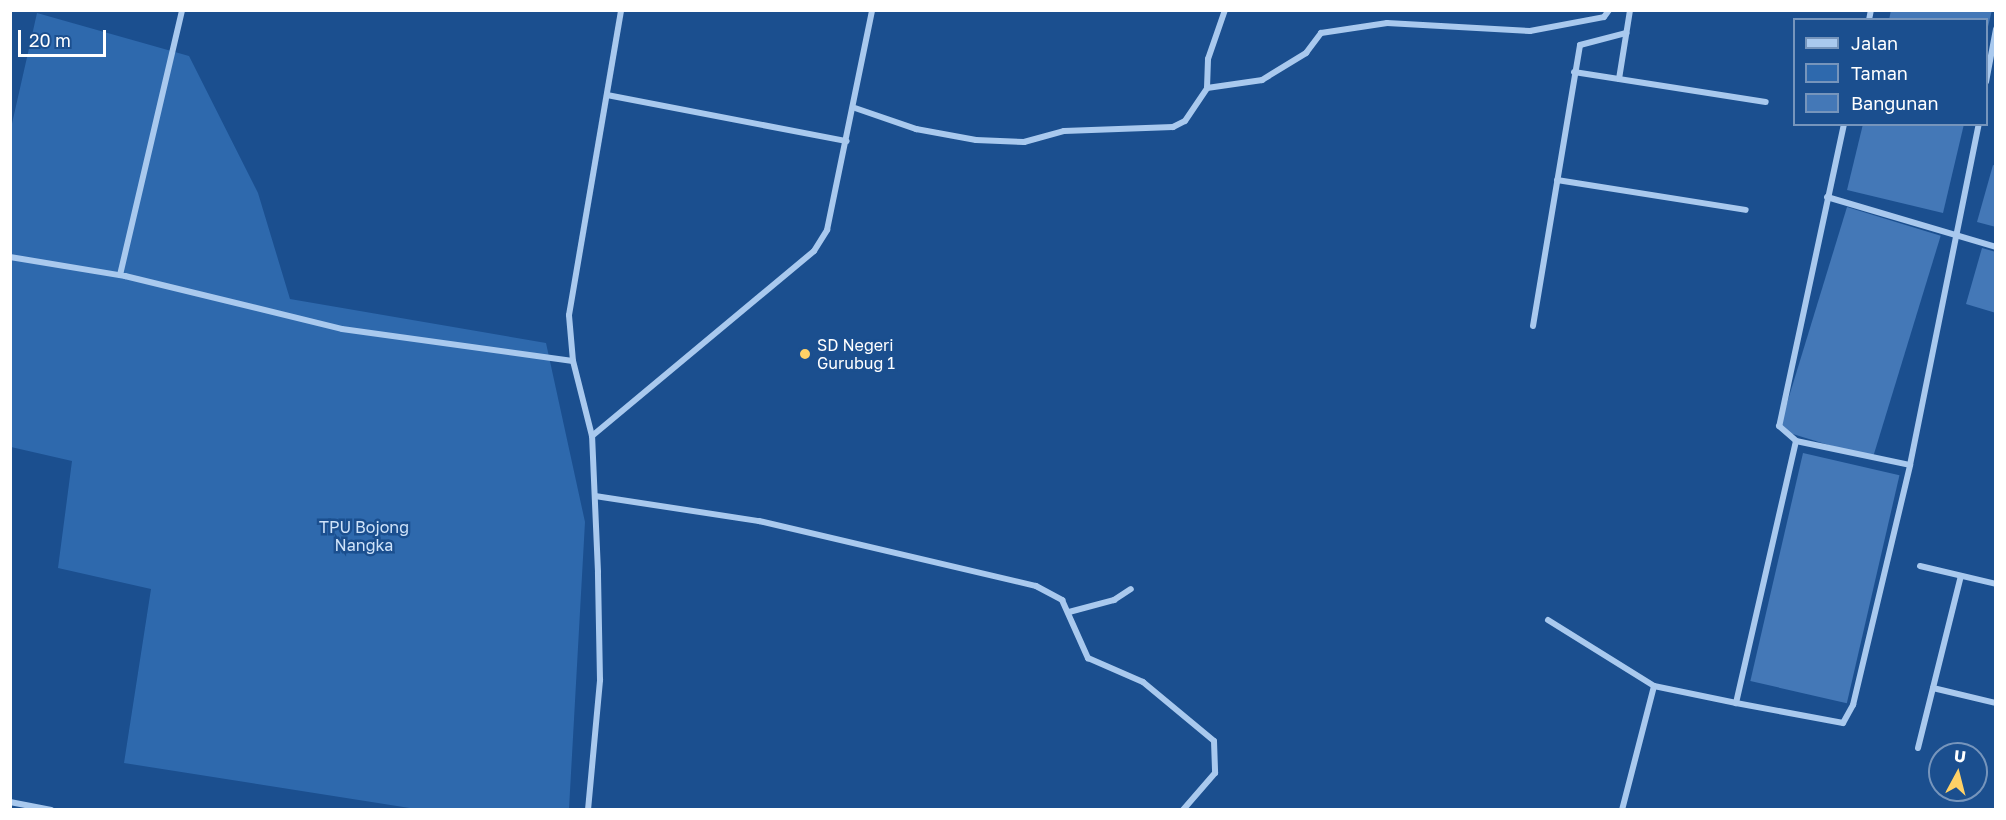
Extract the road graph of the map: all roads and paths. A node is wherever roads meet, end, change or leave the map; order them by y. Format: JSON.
{"nodes":[{"id":1,"x":182,"y":10,"type":"edge"},
{"id":2,"x":621,"y":10,"type":"edge"},
{"id":3,"x":872,"y":10,"type":"edge"},
{"id":4,"x":1225,"y":10,"type":"edge"},
{"id":5,"x":1609,"y":10,"type":"edge"},
{"id":6,"x":1630,"y":10,"type":"edge"},
{"id":7,"x":1995,"y":29,"type":"edge"},
{"id":8,"x":1626,"y":33,"type":"junction"},
{"id":9,"x":1988,"y":70,"type":"edge"},
{"id":10,"x":1574,"y":72,"type":"junction"},
{"id":11,"x":1619,"y":79,"type":"junction"},
{"id":12,"x":1208,"y":88,"type":"junction"},
{"id":13,"x":607,"y":95,"type":"junction"},
{"id":14,"x":1766,"y":102,"type":"dead end"},
{"id":15,"x":855,"y":108,"type":"junction"},
{"id":16,"x":1844,"y":126,"type":"edge"},
{"id":17,"x":1979,"y":126,"type":"edge"},
{"id":18,"x":847,"y":141,"type":"junction"},
{"id":19,"x":1557,"y":180,"type":"junction"},
{"id":20,"x":1827,"y":197,"type":"junction"},
{"id":21,"x":1746,"y":210,"type":"dead end"},
{"id":22,"x":1960,"y":237,"type":"junction"},
{"id":23,"x":1995,"y":247,"type":"edge"},
{"id":24,"x":10,"y":257,"type":"edge"},
{"id":25,"x":120,"y":275,"type":"junction"},
{"id":26,"x":1533,"y":326,"type":"dead end"},
{"id":27,"x":573,"y":361,"type":"junction"},
{"id":28,"x":592,"y":436,"type":"junction"},
{"id":29,"x":1796,"y":441,"type":"junction"},
{"id":30,"x":1910,"y":465,"type":"junction"},
{"id":31,"x":595,"y":496,"type":"junction"},
{"id":32,"x":1920,"y":566,"type":"dead end"},
{"id":33,"x":1961,"y":576,"type":"junction"},
{"id":34,"x":1995,"y":584,"type":"edge"},
{"id":35,"x":1131,"y":589,"type":"dead end"},
{"id":36,"x":1069,"y":612,"type":"junction"},
{"id":37,"x":1548,"y":620,"type":"dead end"},
{"id":38,"x":1654,"y":686,"type":"junction"},
{"id":39,"x":1933,"y":688,"type":"junction"},
{"id":40,"x":1736,"y":703,"type":"junction"},
{"id":41,"x":1995,"y":703,"type":"edge"},
{"id":42,"x":1918,"y":748,"type":"dead end"},
{"id":43,"x":10,"y":802,"type":"edge"},
{"id":44,"x":51,"y":810,"type":"edge"},
{"id":45,"x":588,"y":810,"type":"edge"},
{"id":46,"x":1183,"y":810,"type":"edge"},
{"id":47,"x":1622,"y":810,"type":"edge"}],
"edges":[{"from":1,"to":25,"type":"street"},
{"from":2,"to":13,"type":"street"},
{"from":3,"to":15,"type":"street"},
{"from":4,"to":12,"type":"street"},
{"from":5,"to":12,"type":"street"},
{"from":6,"to":8,"type":"street"},
{"from":7,"to":9,"type":"street"},
{"from":8,"to":10,"type":"street"},
{"from":8,"to":11,"type":"street"},
{"from":10,"to":11,"type":"street"},
{"from":10,"to":19,"type":"street"},
{"from":11,"to":14,"type":"street"},
{"from":12,"to":15,"type":"street"},
{"from":13,"to":18,"type":"street"},
{"from":13,"to":27,"type":"street"},
{"from":15,"to":18,"type":"street"},
{"from":16,"to":20,"type":"street"},
{"from":17,"to":22,"type":"street"},
{"from":18,"to":28,"type":"street"},
{"from":19,"to":21,"type":"street"},
{"from":19,"to":26,"type":"street"},
{"from":20,"to":22,"type":"street"},
{"from":20,"to":29,"type":"street"},
{"from":22,"to":23,"type":"street"},
{"from":22,"to":30,"type":"street"},
{"from":24,"to":25,"type":"street"},
{"from":25,"to":27,"type":"street"},
{"from":27,"to":28,"type":"street"},
{"from":28,"to":31,"type":"street"},
{"from":29,"to":30,"type":"street"},
{"from":29,"to":40,"type":"street"},
{"from":30,"to":40,"type":"street"},
{"from":31,"to":36,"type":"street"},
{"from":31,"to":45,"type":"street"},
{"from":32,"to":33,"type":"street"},
{"from":33,"to":34,"type":"street"},
{"from":33,"to":39,"type":"street"},
{"from":35,"to":36,"type":"street"},
{"from":36,"to":46,"type":"street"},
{"from":37,"to":38,"type":"street"},
{"from":38,"to":40,"type":"street"},
{"from":38,"to":47,"type":"street"},
{"from":39,"to":41,"type":"street"},
{"from":39,"to":42,"type":"street"},
{"from":43,"to":44,"type":"street"}]}
